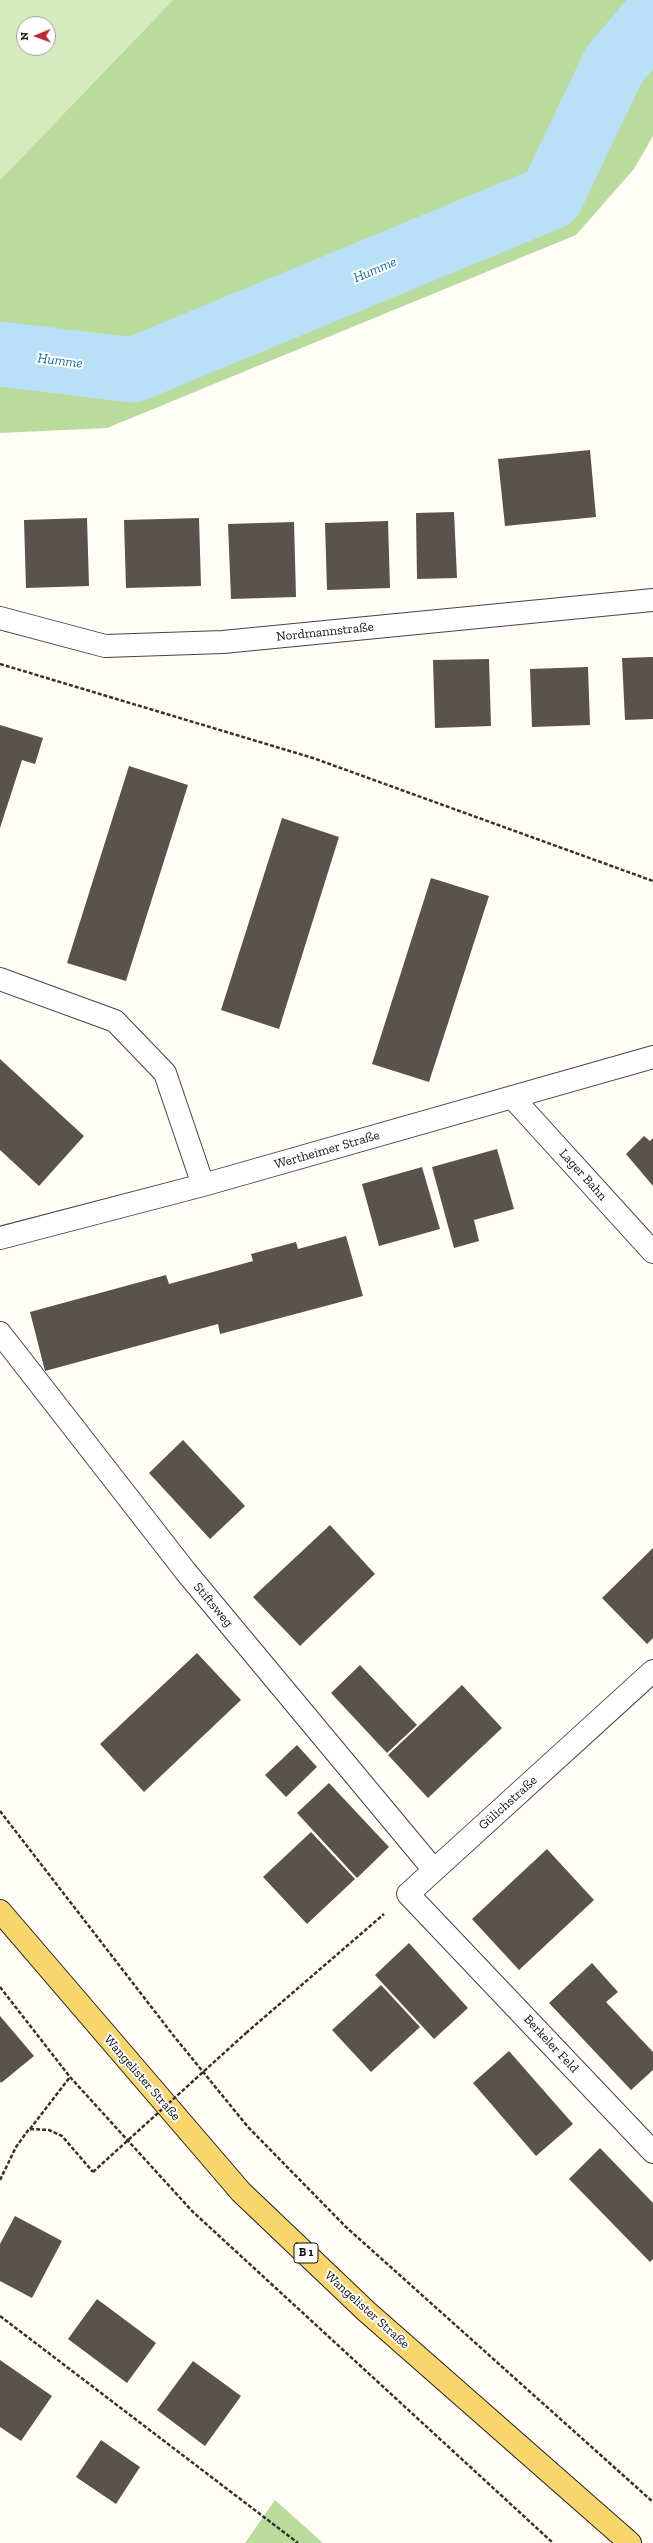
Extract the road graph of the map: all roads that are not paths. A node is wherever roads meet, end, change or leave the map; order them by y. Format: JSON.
{"nodes":[{"id":1,"x":653,"y":600,"type":"edge"},
{"id":2,"x":0,"y":618,"type":"edge"},
{"id":3,"x":0,"y":979,"type":"edge"},
{"id":4,"x":653,"y":1057,"type":"edge"},
{"id":5,"x":512,"y":1097,"type":"junction"},
{"id":6,"x":203,"y":1185,"type":"junction"},
{"id":7,"x":0,"y":1238,"type":"edge"},
{"id":8,"x":653,"y":1252,"type":"edge"},
{"id":9,"x":0,"y":1333,"type":"edge"},
{"id":10,"x":653,"y":1671,"type":"edge"},
{"id":11,"x":434,"y":1870,"type":"junction"},
{"id":12,"x":0,"y":1911,"type":"edge"},
{"id":13,"x":450,"y":1937,"type":"joint"},
{"id":14,"x":653,"y":2152,"type":"edge"},
{"id":15,"x":630,"y":2543,"type":"edge"}],
"edges":[{"from":1,"to":2,"type":"street","name":"Nordmannstraße"},
{"from":3,"to":6,"type":"street"},
{"from":4,"to":5,"type":"street","name":"Wertheimer Straße"},
{"from":5,"to":6,"type":"street","name":"Wertheimer Straße"},
{"from":5,"to":8,"type":"street","name":"Lager Bahn"},
{"from":6,"to":7,"type":"street","name":"Wertheimer Straße"},
{"from":9,"to":11,"type":"street","name":"Stiftsweg"},
{"from":10,"to":11,"type":"street","name":"Gülichstraße"},
{"from":11,"to":13,"type":"street","name":"Gülichstraße"},
{"from":12,"to":15,"type":"main road","name":"Wangelister Straße","number":"B 1"},
{"from":13,"to":14,"type":"street","name":"Berkeler Feld"}]}
